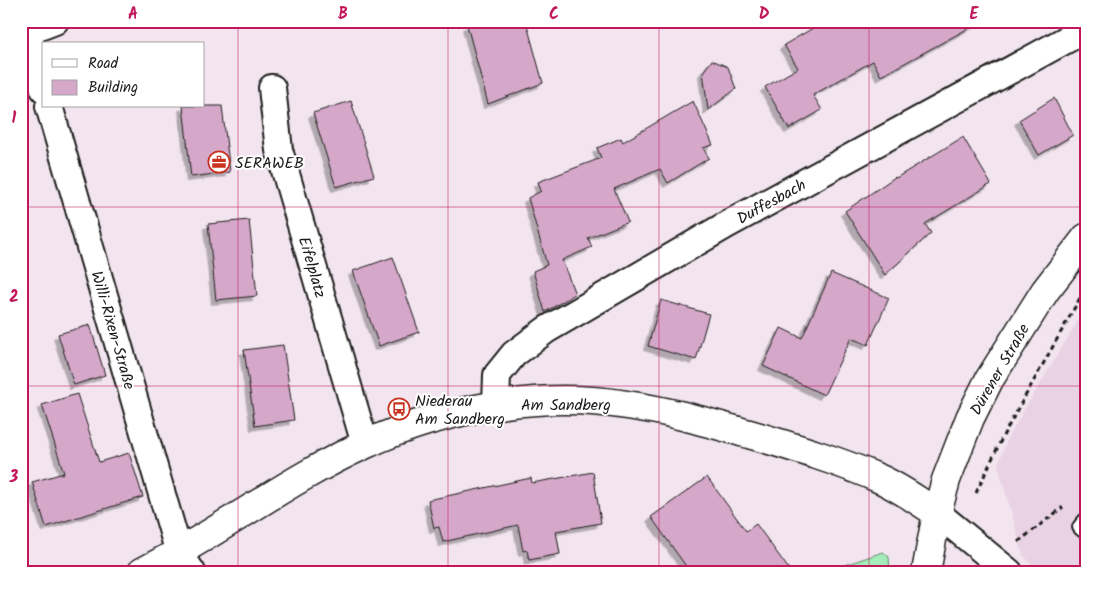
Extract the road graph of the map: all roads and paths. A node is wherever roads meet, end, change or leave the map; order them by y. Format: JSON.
{"nodes":[{"id":1,"x":56,"y":21,"type":"edge"},
{"id":2,"x":24,"y":29,"type":"edge"},
{"id":3,"x":1084,"y":30,"type":"dead end"},
{"id":4,"x":42,"y":83,"type":"edge"},
{"id":5,"x":272,"y":88,"type":"dead end"},
{"id":6,"x":50,"y":108,"type":"edge"},
{"id":7,"x":1086,"y":238,"type":"edge"},
{"id":8,"x":1081,"y":297,"type":"dead end"},
{"id":9,"x":496,"y":405,"type":"junction"},
{"id":10,"x":365,"y":444,"type":"junction"},
{"id":11,"x":1063,"y":507,"type":"dead end"},
{"id":12,"x":937,"y":513,"type":"junction"},
{"id":13,"x":1086,"y":520,"type":"edge"},
{"id":14,"x":1086,"y":532,"type":"edge"},
{"id":15,"x":186,"y":562,"type":"edge"},
{"id":16,"x":1002,"y":565,"type":"edge"},
{"id":17,"x":142,"y":572,"type":"edge"},
{"id":18,"x":871,"y":572,"type":"edge"},
{"id":19,"x":881,"y":572,"type":"edge"},
{"id":20,"x":926,"y":572,"type":"edge"}],
"edges":[{"from":1,"to":2,"type":"street"},
{"from":2,"to":4,"type":"street"},
{"from":3,"to":9,"type":"street","name":"Duffesbach"},
{"from":5,"to":10,"type":"street","name":"Eifelplatz"},
{"from":6,"to":15,"type":"street","name":"Willi-Rixen-Straße"},
{"from":7,"to":12,"type":"main road","name":"Dürener Straße"},
{"from":8,"to":12,"type":"path"},
{"from":9,"to":10,"type":"main road","name":"Am Sandberg"},
{"from":9,"to":12,"type":"main road","name":"Am Sandberg"},
{"from":10,"to":15,"type":"main road","name":"Am Sandberg"},
{"from":11,"to":16,"type":"path"},
{"from":12,"to":16,"type":"street"},
{"from":12,"to":20,"type":"main road","name":"Dürener Straße"},
{"from":13,"to":14,"type":"lane"},
{"from":15,"to":17,"type":"main road","name":"Am Sandberg"},
{"from":18,"to":19,"type":"path"}]}
